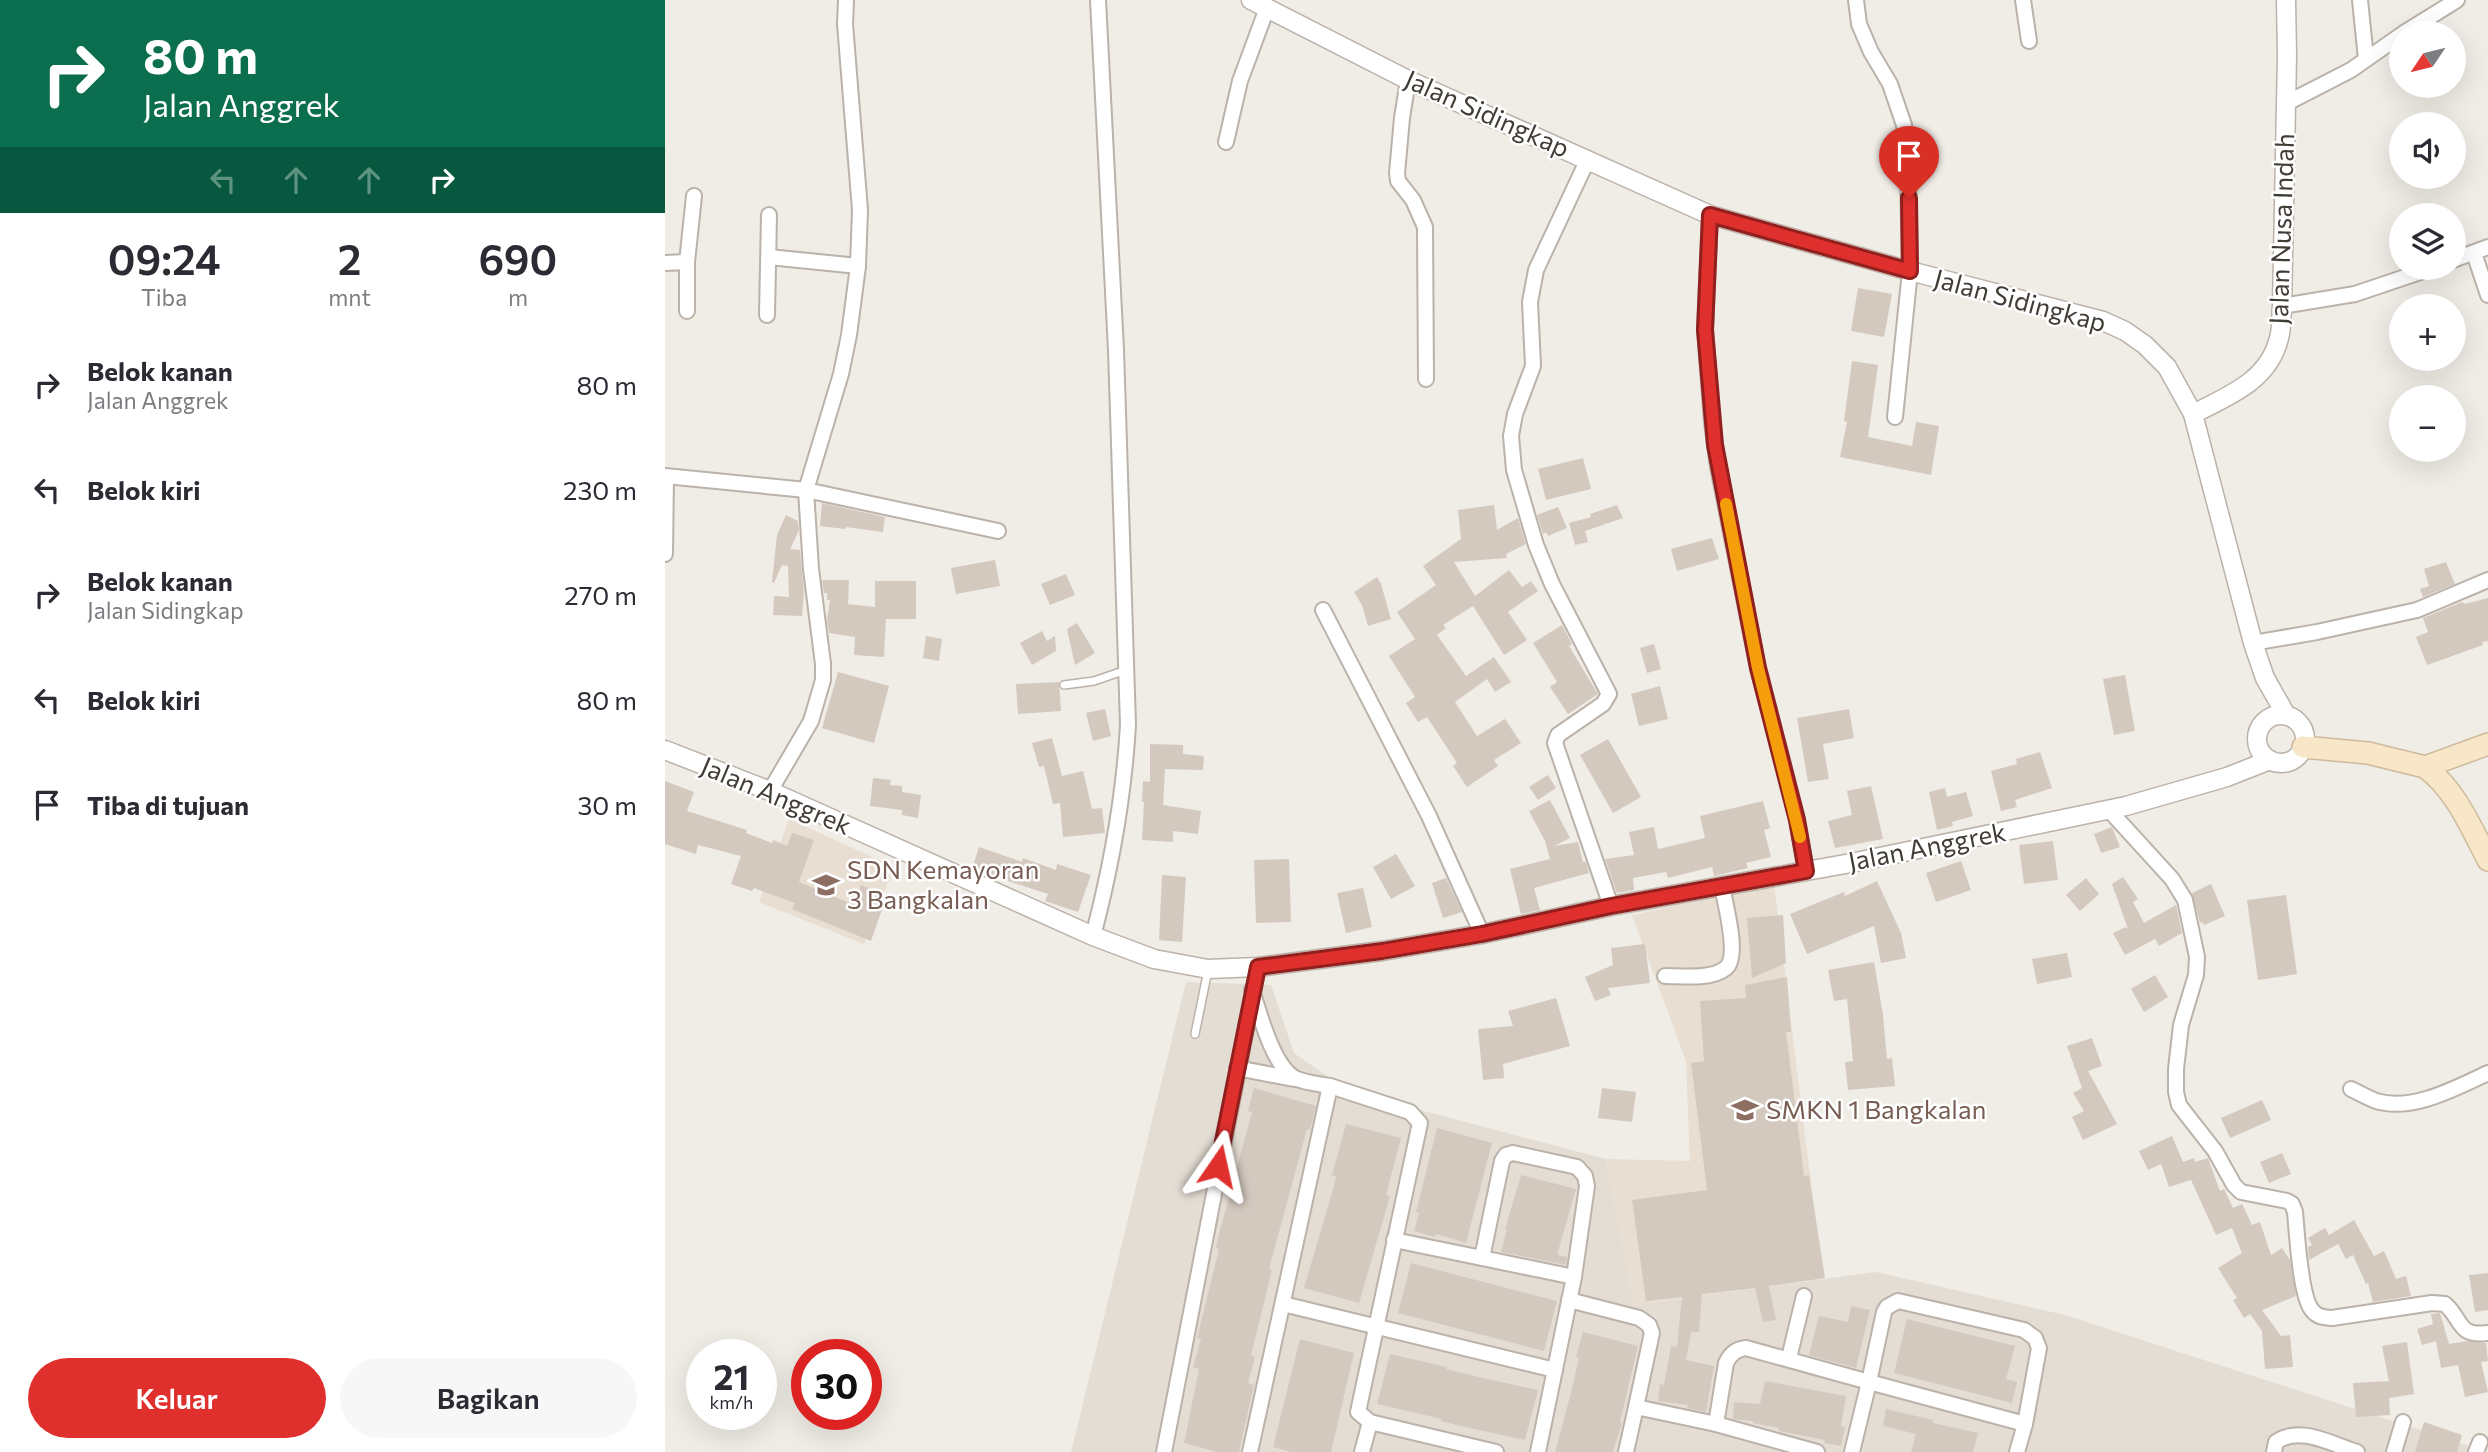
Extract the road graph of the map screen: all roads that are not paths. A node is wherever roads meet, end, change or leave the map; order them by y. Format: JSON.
{"nodes":[{"id":1,"x":846,"y":0,"type":"edge"},
{"id":2,"x":1098,"y":0,"type":"edge"},
{"id":3,"x":1856,"y":0,"type":"edge"},
{"id":4,"x":2023,"y":0,"type":"edge"},
{"id":5,"x":2286,"y":0,"type":"edge"},
{"id":6,"x":2360,"y":0,"type":"edge"},
{"id":7,"x":2457,"y":0,"type":"edge"},
{"id":8,"x":1259,"y":4,"type":"edge"},
{"id":9,"x":2424,"y":21,"type":"edge"},
{"id":10,"x":2029,"y":41,"type":"dead end"},
{"id":11,"x":2389,"y":43,"type":"edge"},
{"id":12,"x":2366,"y":59,"type":"junction"},
{"id":13,"x":1408,"y":80,"type":"junction"},
{"id":14,"x":2285,"y":104,"type":"junction"},
{"id":15,"x":1226,"y":142,"type":"dead end"},
{"id":16,"x":1588,"y":159,"type":"junction"},
{"id":17,"x":694,"y":196,"type":"dead end"},
{"id":18,"x":769,"y":215,"type":"dead end"},
{"id":19,"x":1710,"y":215,"type":"junction"},
{"id":20,"x":2481,"y":250,"type":"edge"},
{"id":21,"x":769,"y":257,"type":"junction"},
{"id":22,"x":687,"y":262,"type":"junction"},
{"id":23,"x":665,"y":263,"type":"edge"},
{"id":24,"x":858,"y":266,"type":"junction"},
{"id":25,"x":1910,"y":271,"type":"junction"},
{"id":26,"x":2396,"y":280,"type":"edge"},
{"id":27,"x":2488,"y":295,"type":"edge"},
{"id":28,"x":2282,"y":306,"type":"junction"},
{"id":29,"x":687,"y":311,"type":"dead end"},
{"id":30,"x":767,"y":315,"type":"dead end"},
{"id":31,"x":1426,"y":379,"type":"dead end"},
{"id":32,"x":2193,"y":414,"type":"junction"},
{"id":33,"x":1895,"y":416,"type":"dead end"},
{"id":34,"x":666,"y":477,"type":"edge"},
{"id":35,"x":806,"y":490,"type":"junction"},
{"id":36,"x":998,"y":531,"type":"dead end"},
{"id":37,"x":665,"y":554,"type":"edge"},
{"id":38,"x":2488,"y":580,"type":"edge"},
{"id":39,"x":1323,"y":610,"type":"dead end"},
{"id":40,"x":2253,"y":643,"type":"junction"},
{"id":41,"x":1126,"y":669,"type":"junction"},
{"id":42,"x":2265,"y":678,"type":"junction"},
{"id":43,"x":1064,"y":685,"type":"dead end"},
{"id":44,"x":2285,"y":715,"type":"junction"},
{"id":45,"x":2267,"y":720,"type":"junction"},
{"id":46,"x":2304,"y":740,"type":"junction"},
{"id":47,"x":2257,"y":744,"type":"junction"},
{"id":48,"x":2488,"y":744,"type":"edge"},
{"id":49,"x":665,"y":750,"type":"edge"},
{"id":50,"x":2270,"y":760,"type":"junction"},
{"id":51,"x":2425,"y":766,"type":"junction"},
{"id":52,"x":2227,"y":777,"type":"junction"},
{"id":53,"x":770,"y":790,"type":"junction"},
{"id":54,"x":2109,"y":810,"type":"junction"},
{"id":55,"x":2488,"y":860,"type":"edge"},
{"id":56,"x":1806,"y":871,"type":"junction"},
{"id":57,"x":1722,"y":886,"type":"junction"},
{"id":58,"x":1611,"y":906,"type":"junction"},
{"id":59,"x":1482,"y":934,"type":"junction"},
{"id":60,"x":1093,"y":936,"type":"junction"},
{"id":61,"x":1258,"y":967,"type":"junction"},
{"id":62,"x":1208,"y":970,"type":"junction"},
{"id":63,"x":1665,"y":976,"type":"dead end"},
{"id":64,"x":1252,"y":990,"type":"junction"},
{"id":65,"x":1195,"y":1034,"type":"dead end"},
{"id":66,"x":1237,"y":1068,"type":"junction"},
{"id":67,"x":2488,"y":1073,"type":"edge"},
{"id":68,"x":1294,"y":1079,"type":"junction"},
{"id":69,"x":1330,"y":1086,"type":"junction"},
{"id":70,"x":2351,"y":1089,"type":"dead end"},
{"id":71,"x":1394,"y":1240,"type":"junction"},
{"id":72,"x":1482,"y":1258,"type":"junction"},
{"id":73,"x":1574,"y":1277,"type":"junction"},
{"id":74,"x":1804,"y":1296,"type":"dead end"},
{"id":75,"x":1569,"y":1300,"type":"junction"},
{"id":76,"x":1283,"y":1304,"type":"junction"},
{"id":77,"x":1375,"y":1326,"type":"junction"},
{"id":78,"x":2488,"y":1333,"type":"edge"},
{"id":79,"x":1789,"y":1358,"type":"junction"},
{"id":80,"x":1555,"y":1370,"type":"junction"},
{"id":81,"x":1869,"y":1382,"type":"junction"},
{"id":82,"x":1636,"y":1407,"type":"junction"},
{"id":83,"x":1370,"y":1422,"type":"junction"},
{"id":84,"x":2403,"y":1422,"type":"dead end"},
{"id":85,"x":1717,"y":1424,"type":"junction"},
{"id":86,"x":2025,"y":1424,"type":"junction"},
{"id":87,"x":1164,"y":1452,"type":"edge"},
{"id":88,"x":1250,"y":1452,"type":"edge"},
{"id":89,"x":1362,"y":1452,"type":"edge"},
{"id":90,"x":1496,"y":1452,"type":"edge"},
{"id":91,"x":1538,"y":1452,"type":"edge"},
{"id":92,"x":1626,"y":1452,"type":"edge"},
{"id":93,"x":1817,"y":1452,"type":"edge"},
{"id":94,"x":1851,"y":1452,"type":"edge"},
{"id":95,"x":2017,"y":1452,"type":"edge"},
{"id":96,"x":2274,"y":1452,"type":"edge"},
{"id":97,"x":2357,"y":1452,"type":"edge"},
{"id":98,"x":2393,"y":1452,"type":"edge"}],
"edges":[{"from":1,"to":24,"type":"street"},
{"from":2,"to":41,"type":"street"},
{"from":3,"to":25,"type":"street"},
{"from":4,"to":10,"type":"street"},
{"from":5,"to":14,"type":"street","name":"Jalan Nusa Indah"},
{"from":6,"to":12,"type":"street"},
{"from":7,"to":9,"type":"street"},
{"from":8,"to":13,"type":"street","name":"Jalan Sidingkap"},
{"from":8,"to":15,"type":"street"},
{"from":11,"to":12,"type":"street"},
{"from":12,"to":14,"type":"street"},
{"from":13,"to":16,"type":"street","name":"Jalan Sidingkap"},
{"from":13,"to":31,"type":"street"},
{"from":14,"to":28,"type":"street","name":"Jalan Nusa Indah"},
{"from":16,"to":19,"type":"street","name":"Jalan Sidingkap"},
{"from":16,"to":58,"type":"street"},
{"from":17,"to":22,"type":"street"},
{"from":18,"to":21,"type":"street"},
{"from":19,"to":25,"type":"street","name":"Jalan Sidingkap"},
{"from":19,"to":56,"type":"street"},
{"from":20,"to":27,"type":"street"},
{"from":21,"to":24,"type":"street"},
{"from":21,"to":30,"type":"street"},
{"from":22,"to":23,"type":"street"},
{"from":22,"to":29,"type":"street"},
{"from":24,"to":35,"type":"street"},
{"from":25,"to":32,"type":"street","name":"Jalan Sidingkap"},
{"from":25,"to":33,"type":"street"},
{"from":26,"to":28,"type":"street"},
{"from":28,"to":32,"type":"street","name":"Jalan Nusa Indah"},
{"from":32,"to":40,"type":"street","name":"Jalan Sidingkap"},
{"from":34,"to":35,"type":"street"},
{"from":34,"to":37,"type":"street"},
{"from":35,"to":36,"type":"street"},
{"from":35,"to":53,"type":"street"},
{"from":38,"to":40,"type":"street"},
{"from":39,"to":59,"type":"street"},
{"from":40,"to":42,"type":"street","name":"Jalan Sidingkap"},
{"from":41,"to":43,"type":"lane"},
{"from":41,"to":60,"type":"street"},
{"from":42,"to":44,"type":"street","name":"Jalan Sidingkap"},
{"from":42,"to":45,"type":"street","name":"Jalan Sidingkap"},
{"from":44,"to":45,"type":"street"},
{"from":44,"to":46,"type":"street"},
{"from":45,"to":47,"type":"street"},
{"from":46,"to":50,"type":"street"},
{"from":46,"to":51,"type":"main road"},
{"from":47,"to":50,"type":"street"},
{"from":47,"to":52,"type":"street"},
{"from":48,"to":51,"type":"main road"},
{"from":49,"to":53,"type":"street","name":"Jalan Anggrek"},
{"from":50,"to":52,"type":"street","name":"Jalan Anggrek"},
{"from":51,"to":55,"type":"main road"},
{"from":52,"to":54,"type":"street","name":"Jalan Anggrek"},
{"from":53,"to":60,"type":"street","name":"Jalan Anggrek"},
{"from":54,"to":56,"type":"street","name":"Jalan Anggrek"},
{"from":54,"to":78,"type":"street"},
{"from":56,"to":57,"type":"street","name":"Jalan Anggrek"},
{"from":57,"to":58,"type":"street","name":"Jalan Anggrek"},
{"from":57,"to":63,"type":"street"},
{"from":58,"to":59,"type":"street","name":"Jalan Anggrek"},
{"from":59,"to":61,"type":"street","name":"Jalan Anggrek"},
{"from":60,"to":62,"type":"street","name":"Jalan Anggrek"},
{"from":61,"to":62,"type":"street","name":"Jalan Anggrek"},
{"from":61,"to":64,"type":"street"},
{"from":62,"to":65,"type":"lane"},
{"from":64,"to":66,"type":"street"},
{"from":64,"to":68,"type":"street"},
{"from":66,"to":68,"type":"street"},
{"from":66,"to":87,"type":"street"},
{"from":67,"to":70,"type":"street"},
{"from":68,"to":69,"type":"street"},
{"from":69,"to":71,"type":"street"},
{"from":69,"to":76,"type":"street"},
{"from":71,"to":72,"type":"street"},
{"from":71,"to":77,"type":"street"},
{"from":72,"to":73,"type":"street"},
{"from":72,"to":73,"type":"street"},
{"from":73,"to":75,"type":"street"},
{"from":74,"to":79,"type":"street"},
{"from":75,"to":80,"type":"street"},
{"from":75,"to":82,"type":"street"},
{"from":76,"to":77,"type":"street"},
{"from":76,"to":88,"type":"street"},
{"from":77,"to":80,"type":"street"},
{"from":77,"to":83,"type":"street"},
{"from":79,"to":81,"type":"street"},
{"from":79,"to":85,"type":"street"},
{"from":80,"to":91,"type":"street"},
{"from":81,"to":86,"type":"street"},
{"from":81,"to":86,"type":"street"},
{"from":81,"to":94,"type":"street"},
{"from":82,"to":85,"type":"street"},
{"from":82,"to":92,"type":"street"},
{"from":83,"to":89,"type":"street"},
{"from":83,"to":90,"type":"street"},
{"from":84,"to":98,"type":"street"},
{"from":85,"to":93,"type":"street"},
{"from":86,"to":95,"type":"street"},
{"from":96,"to":97,"type":"street"}]}
